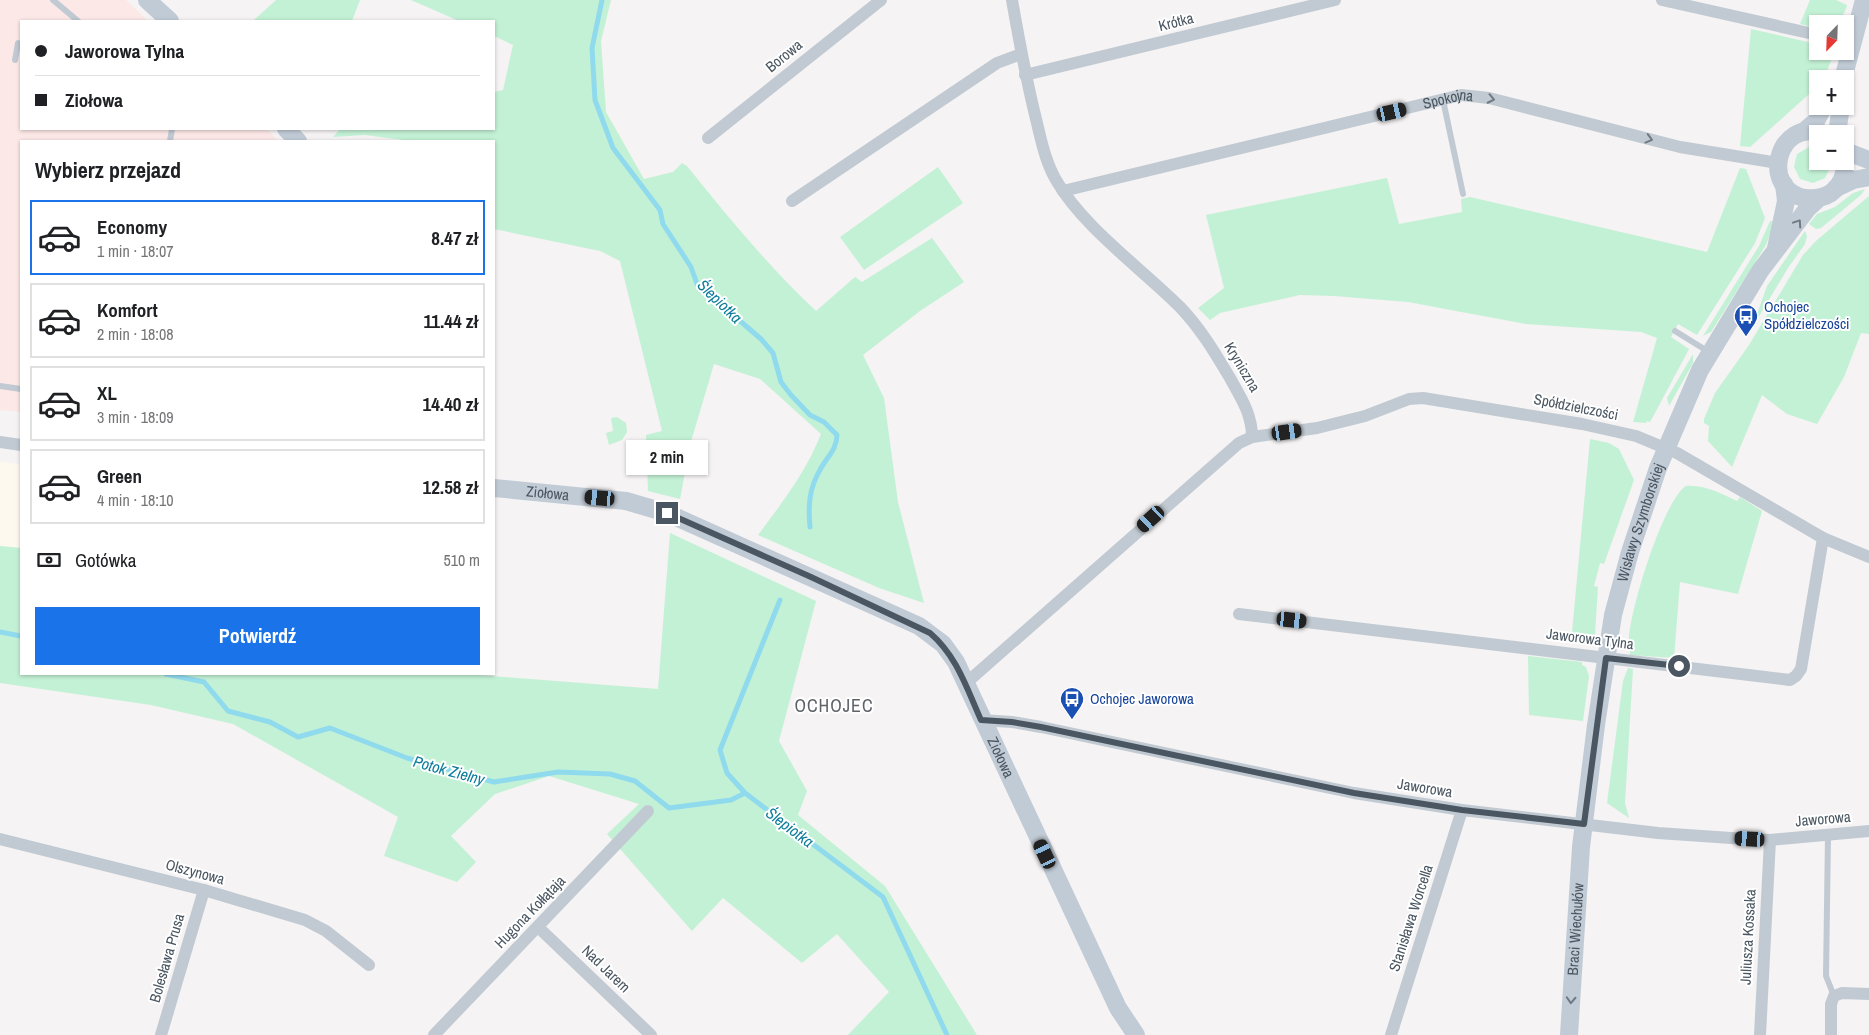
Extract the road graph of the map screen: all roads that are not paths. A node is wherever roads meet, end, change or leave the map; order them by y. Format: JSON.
{"nodes":[{"id":1,"x":54,"y":0,"type":"edge"},
{"id":2,"x":148,"y":0,"type":"edge"},
{"id":3,"x":881,"y":0,"type":"edge"},
{"id":4,"x":1012,"y":0,"type":"edge"},
{"id":5,"x":1335,"y":0,"type":"edge"},
{"id":6,"x":1662,"y":0,"type":"edge"},
{"id":7,"x":1864,"y":0,"type":"edge"},
{"id":8,"x":77,"y":20,"type":"edge"},
{"id":9,"x":169,"y":20,"type":"edge"},
{"id":10,"x":1854,"y":28,"type":"edge"},
{"id":11,"x":1809,"y":33,"type":"edge"},
{"id":12,"x":18,"y":43,"type":"dead end"},
{"id":13,"x":1022,"y":54,"type":"junction"},
{"id":14,"x":15,"y":60,"type":"dead end"},
{"id":15,"x":1025,"y":75,"type":"junction"},
{"id":16,"x":1443,"y":100,"type":"junction"},
{"id":17,"x":1819,"y":115,"type":"edge"},
{"id":18,"x":287,"y":130,"type":"edge"},
{"id":19,"x":1803,"y":132,"type":"junction"},
{"id":20,"x":1809,"y":132,"type":"edge"},
{"id":21,"x":708,"y":138,"type":"dead end"},
{"id":22,"x":297,"y":140,"type":"edge"},
{"id":23,"x":1854,"y":154,"type":"edge"},
{"id":24,"x":1869,"y":160,"type":"edge"},
{"id":25,"x":1778,"y":163,"type":"junction"},
{"id":26,"x":1844,"y":170,"type":"edge"},
{"id":27,"x":1869,"y":177,"type":"edge"},
{"id":28,"x":1784,"y":184,"type":"junction"},
{"id":29,"x":1836,"y":188,"type":"junction"},
{"id":30,"x":1063,"y":191,"type":"junction"},
{"id":31,"x":1463,"y":194,"type":"dead end"},
{"id":32,"x":1820,"y":198,"type":"junction"},
{"id":33,"x":792,"y":200,"type":"dead end"},
{"id":34,"x":1776,"y":249,"type":"junction"},
{"id":35,"x":1675,"y":331,"type":"dead end"},
{"id":36,"x":1710,"y":352,"type":"junction"},
{"id":37,"x":0,"y":386,"type":"edge"},
{"id":38,"x":20,"y":389,"type":"edge"},
{"id":39,"x":1252,"y":437,"type":"junction"},
{"id":40,"x":0,"y":442,"type":"edge"},
{"id":41,"x":20,"y":444,"type":"edge"},
{"id":42,"x":1665,"y":448,"type":"junction"},
{"id":43,"x":495,"y":488,"type":"edge"},
{"id":44,"x":1823,"y":538,"type":"junction"},
{"id":45,"x":1869,"y":557,"type":"edge"},
{"id":46,"x":1239,"y":614,"type":"dead end"},
{"id":47,"x":1606,"y":658,"type":"junction"},
{"id":48,"x":965,"y":684,"type":"junction"},
{"id":49,"x":981,"y":720,"type":"junction"},
{"id":50,"x":1462,"y":810,"type":"junction"},
{"id":51,"x":648,"y":811,"type":"dead end"},
{"id":52,"x":1584,"y":824,"type":"junction"},
{"id":53,"x":1869,"y":831,"type":"edge"},
{"id":54,"x":1828,"y":835,"type":"junction"},
{"id":55,"x":0,"y":838,"type":"edge"},
{"id":56,"x":1770,"y":840,"type":"junction"},
{"id":57,"x":204,"y":890,"type":"junction"},
{"id":58,"x":538,"y":927,"type":"junction"},
{"id":59,"x":369,"y":965,"type":"dead end"},
{"id":60,"x":1869,"y":994,"type":"edge"},
{"id":61,"x":1834,"y":996,"type":"junction"},
{"id":62,"x":161,"y":1035,"type":"edge"},
{"id":63,"x":434,"y":1035,"type":"edge"},
{"id":64,"x":651,"y":1035,"type":"edge"},
{"id":65,"x":1136,"y":1035,"type":"edge"},
{"id":66,"x":1391,"y":1035,"type":"edge"},
{"id":67,"x":1569,"y":1035,"type":"edge"},
{"id":68,"x":1760,"y":1035,"type":"edge"},
{"id":69,"x":1831,"y":1035,"type":"edge"}],
"edges":[{"from":1,"to":8,"type":"lane"},
{"from":2,"to":9,"type":"street"},
{"from":3,"to":21,"type":"street","name":"Borowa"},
{"from":4,"to":13,"type":"street","name":"Kryniczna"},
{"from":5,"to":15,"type":"street","name":"Krótka"},
{"from":6,"to":11,"type":"street"},
{"from":7,"to":10,"type":"street"},
{"from":12,"to":14,"type":"lane"},
{"from":13,"to":15,"type":"street","name":"Kryniczna"},
{"from":13,"to":33,"type":"street"},
{"from":15,"to":30,"type":"street","name":"Kryniczna"},
{"from":16,"to":25,"type":"street","name":"Spokojna","one_way":true},
{"from":16,"to":30,"type":"street","name":"Spokojna"},
{"from":16,"to":31,"type":"lane"},
{"from":17,"to":19,"type":"street"},
{"from":18,"to":22,"type":"street"},
{"from":19,"to":20,"type":"street"},
{"from":19,"to":25,"type":"street"},
{"from":23,"to":24,"type":"street"},
{"from":25,"to":28,"type":"street","name":"Wisławy Szymborskiej"},
{"from":26,"to":29,"type":"street"},
{"from":27,"to":29,"type":"street"},
{"from":28,"to":32,"type":"street"},
{"from":28,"to":34,"type":"street","name":"Wisławy Szymborskiej"},
{"from":29,"to":32,"type":"street","name":"Wisławy Szymborskiej"},
{"from":30,"to":39,"type":"street","name":"Kryniczna"},
{"from":34,"to":32,"type":"street","name":"Wisławy Szymborskiej","one_way":true},
{"from":34,"to":36,"type":"street","name":"Wisławy Szymborskiej"},
{"from":35,"to":36,"type":"lane"},
{"from":36,"to":42,"type":"street","name":"Wisławy Szymborskiej"},
{"from":37,"to":38,"type":"lane"},
{"from":39,"to":42,"type":"street","name":"Spółdzielczości"},
{"from":39,"to":48,"type":"street"},
{"from":40,"to":41,"type":"street"},
{"from":42,"to":44,"type":"street","name":"Spółdzielczości"},
{"from":42,"to":47,"type":"street","name":"Wisławy Szymborskiej"},
{"from":43,"to":48,"type":"street","name":"Ziołowa"},
{"from":44,"to":45,"type":"street","name":"Spółdzielczości"},
{"from":44,"to":47,"type":"street","name":"Jaworowa Tylna"},
{"from":46,"to":47,"type":"street","name":"Jaworowa Tylna"},
{"from":47,"to":52,"type":"street","name":"Wisławy Szymborskiej"},
{"from":48,"to":49,"type":"street","name":"Ziołowa"},
{"from":49,"to":50,"type":"street","name":"Jaworowa"},
{"from":49,"to":65,"type":"street","name":"Ziołowa"},
{"from":50,"to":52,"type":"street","name":"Jaworowa"},
{"from":50,"to":66,"type":"street","name":"Stanisława Worcella"},
{"from":51,"to":58,"type":"street","name":"Hugona Kołłątaja"},
{"from":52,"to":56,"type":"street","name":"Jaworowa"},
{"from":52,"to":67,"type":"street","name":"Braci Wiechułów","one_way":true},
{"from":53,"to":54,"type":"street","name":"Jaworowa"},
{"from":54,"to":56,"type":"street","name":"Jaworowa"},
{"from":54,"to":61,"type":"lane"},
{"from":55,"to":57,"type":"street","name":"Olszynowa"},
{"from":56,"to":68,"type":"street","name":"Juliusza Kossaka"},
{"from":57,"to":59,"type":"street","name":"Olszynowa"},
{"from":57,"to":62,"type":"street","name":"Bolesława Prusa"},
{"from":58,"to":63,"type":"street","name":"Hugona Kołłątaja"},
{"from":58,"to":64,"type":"street","name":"Nad Jarem"},
{"from":60,"to":61,"type":"street"},
{"from":61,"to":69,"type":"street"}]}
